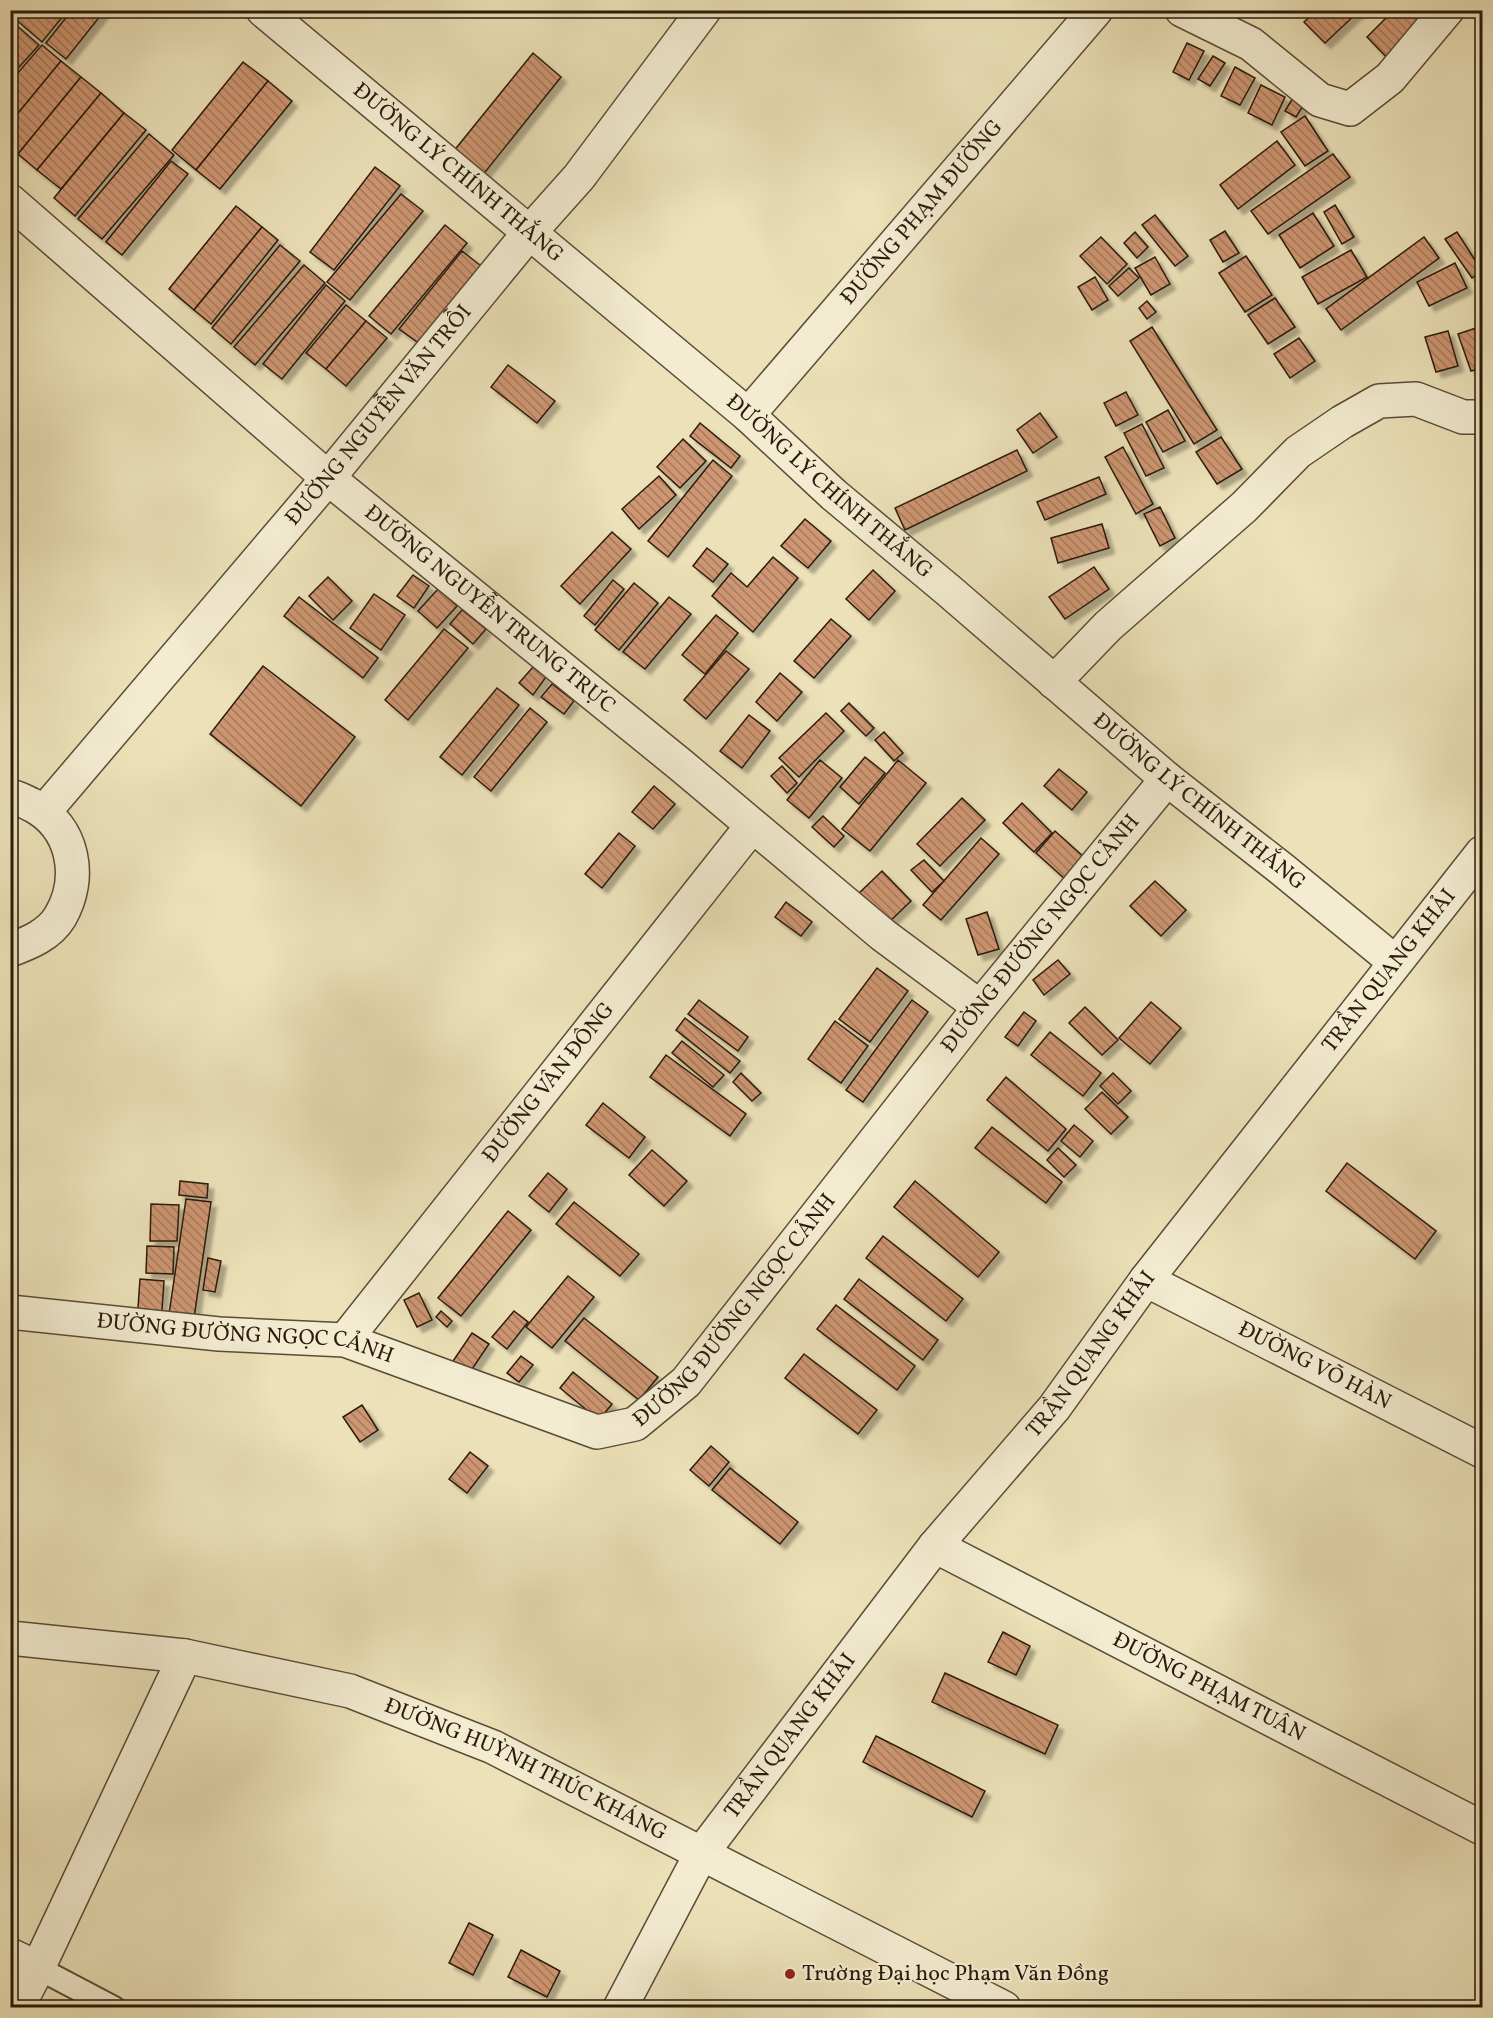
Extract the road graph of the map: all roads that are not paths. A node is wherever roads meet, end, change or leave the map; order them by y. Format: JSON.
{"nodes":[{"id":1,"x":263,"y":10,"type":"edge"},
{"id":2,"x":704,"y":10,"type":"edge"},
{"id":3,"x":1096,"y":10,"type":"edge"},
{"id":4,"x":1182,"y":10,"type":"edge"},
{"id":5,"x":1447,"y":10,"type":"edge"},
{"id":6,"x":10,"y":201,"type":"edge"},
{"id":7,"x":529,"y":233,"type":"junction"},
{"id":8,"x":747,"y":415,"type":"junction"},
{"id":9,"x":1482,"y":417,"type":"edge"},
{"id":10,"x":328,"y":478,"type":"junction"},
{"id":11,"x":1054,"y":682,"type":"junction"},
{"id":12,"x":1167,"y":779,"type":"junction"},
{"id":13,"x":10,"y":796,"type":"edge"},
{"id":14,"x":44,"y":812,"type":"junction"},
{"id":15,"x":752,"y":826,"type":"junction"},
{"id":16,"x":1482,"y":853,"type":"edge"},
{"id":17,"x":19,"y":947,"type":"edge"},
{"id":18,"x":1395,"y":962,"type":"junction"},
{"id":19,"x":10,"y":977,"type":"edge"},
{"id":20,"x":980,"y":1006,"type":"junction"},
{"id":21,"x":1146,"y":1280,"type":"junction"},
{"id":22,"x":10,"y":1312,"type":"edge"},
{"id":23,"x":345,"y":1340,"type":"junction"},
{"id":24,"x":1479,"y":1444,"type":"edge"},
{"id":25,"x":935,"y":1546,"type":"junction"},
{"id":26,"x":10,"y":1638,"type":"edge"},
{"id":27,"x":185,"y":1656,"type":"junction"},
{"id":28,"x":1482,"y":1828,"type":"edge"},
{"id":29,"x":700,"y":1854,"type":"junction"},
{"id":30,"x":24,"y":1961,"type":"edge"},
{"id":31,"x":17,"y":2007,"type":"edge"},
{"id":32,"x":114,"y":2007,"type":"edge"},
{"id":33,"x":620,"y":2007,"type":"edge"},
{"id":34,"x":1004,"y":2007,"type":"edge"}],
"edges":[{"from":1,"to":7,"type":"street","name":"ĐƯỜNG LÝ CHÍNH THẮNG"},
{"from":2,"to":7,"type":"street","name":"ĐƯỜNG NGUYỄN VĂN TRỖI"},
{"from":3,"to":8,"type":"street","name":"ĐƯỜNG PHẠM ĐƯỜNG"},
{"from":4,"to":5,"type":"street"},
{"from":6,"to":10,"type":"street","name":"ĐƯỜNG NGUYỄN TRUNG TRỰC"},
{"from":7,"to":8,"type":"street","name":"ĐƯỜNG LÝ CHÍNH THẮNG"},
{"from":7,"to":10,"type":"street","name":"ĐƯỜNG NGUYỄN VĂN TRỖI"},
{"from":8,"to":11,"type":"street","name":"ĐƯỜNG LÝ CHÍNH THẮNG"},
{"from":9,"to":11,"type":"street"},
{"from":10,"to":14,"type":"street","name":"ĐƯỜNG NGUYỄN VĂN TRỖI"},
{"from":10,"to":15,"type":"street","name":"ĐƯỜNG NGUYỄN TRUNG TRỰC"},
{"from":11,"to":12,"type":"street","name":"ĐƯỜNG LÝ CHÍNH THẮNG"},
{"from":12,"to":18,"type":"street","name":"ĐƯỜNG LÝ CHÍNH THẮNG"},
{"from":12,"to":20,"type":"street","name":"ĐƯỜNG ĐƯỜNG NGỌC CẢNH"},
{"from":13,"to":14,"type":"street"},
{"from":14,"to":17,"type":"street"},
{"from":15,"to":20,"type":"street","name":"ĐƯỜNG NGUYỄN TRUNG TRỰC"},
{"from":15,"to":23,"type":"street","name":"ĐƯỜNG VÂN ĐÔNG"},
{"from":16,"to":18,"type":"street","name":"TRẦN QUANG KHẢI"},
{"from":17,"to":19,"type":"street"},
{"from":18,"to":21,"type":"street","name":"TRẦN QUANG KHẢI"},
{"from":20,"to":23,"type":"street","name":"ĐƯỜNG ĐƯỜNG NGỌC CẢNH"},
{"from":21,"to":24,"type":"street","name":"ĐƯỜNG VÕ HÀN"},
{"from":21,"to":25,"type":"street","name":"TRẦN QUANG KHẢI"},
{"from":22,"to":23,"type":"street","name":"ĐƯỜNG ĐƯỜNG NGỌC CẢNH"},
{"from":25,"to":28,"type":"street","name":"ĐƯỜNG PHẠM TUÂN"},
{"from":25,"to":29,"type":"street","name":"TRẦN QUANG KHẢI"},
{"from":26,"to":27,"type":"street","name":"ĐƯỜNG HUỲNH THÚC KHÁNG"},
{"from":27,"to":29,"type":"street","name":"ĐƯỜNG HUỲNH THÚC KHÁNG"},
{"from":27,"to":30,"type":"street"},
{"from":29,"to":33,"type":"street","name":"TRẦN QUANG KHẢI"},
{"from":29,"to":34,"type":"street","name":"ĐƯỜNG HUỲNH THÚC KHÁNG"},
{"from":30,"to":31,"type":"street"},
{"from":30,"to":32,"type":"lane"}]}
